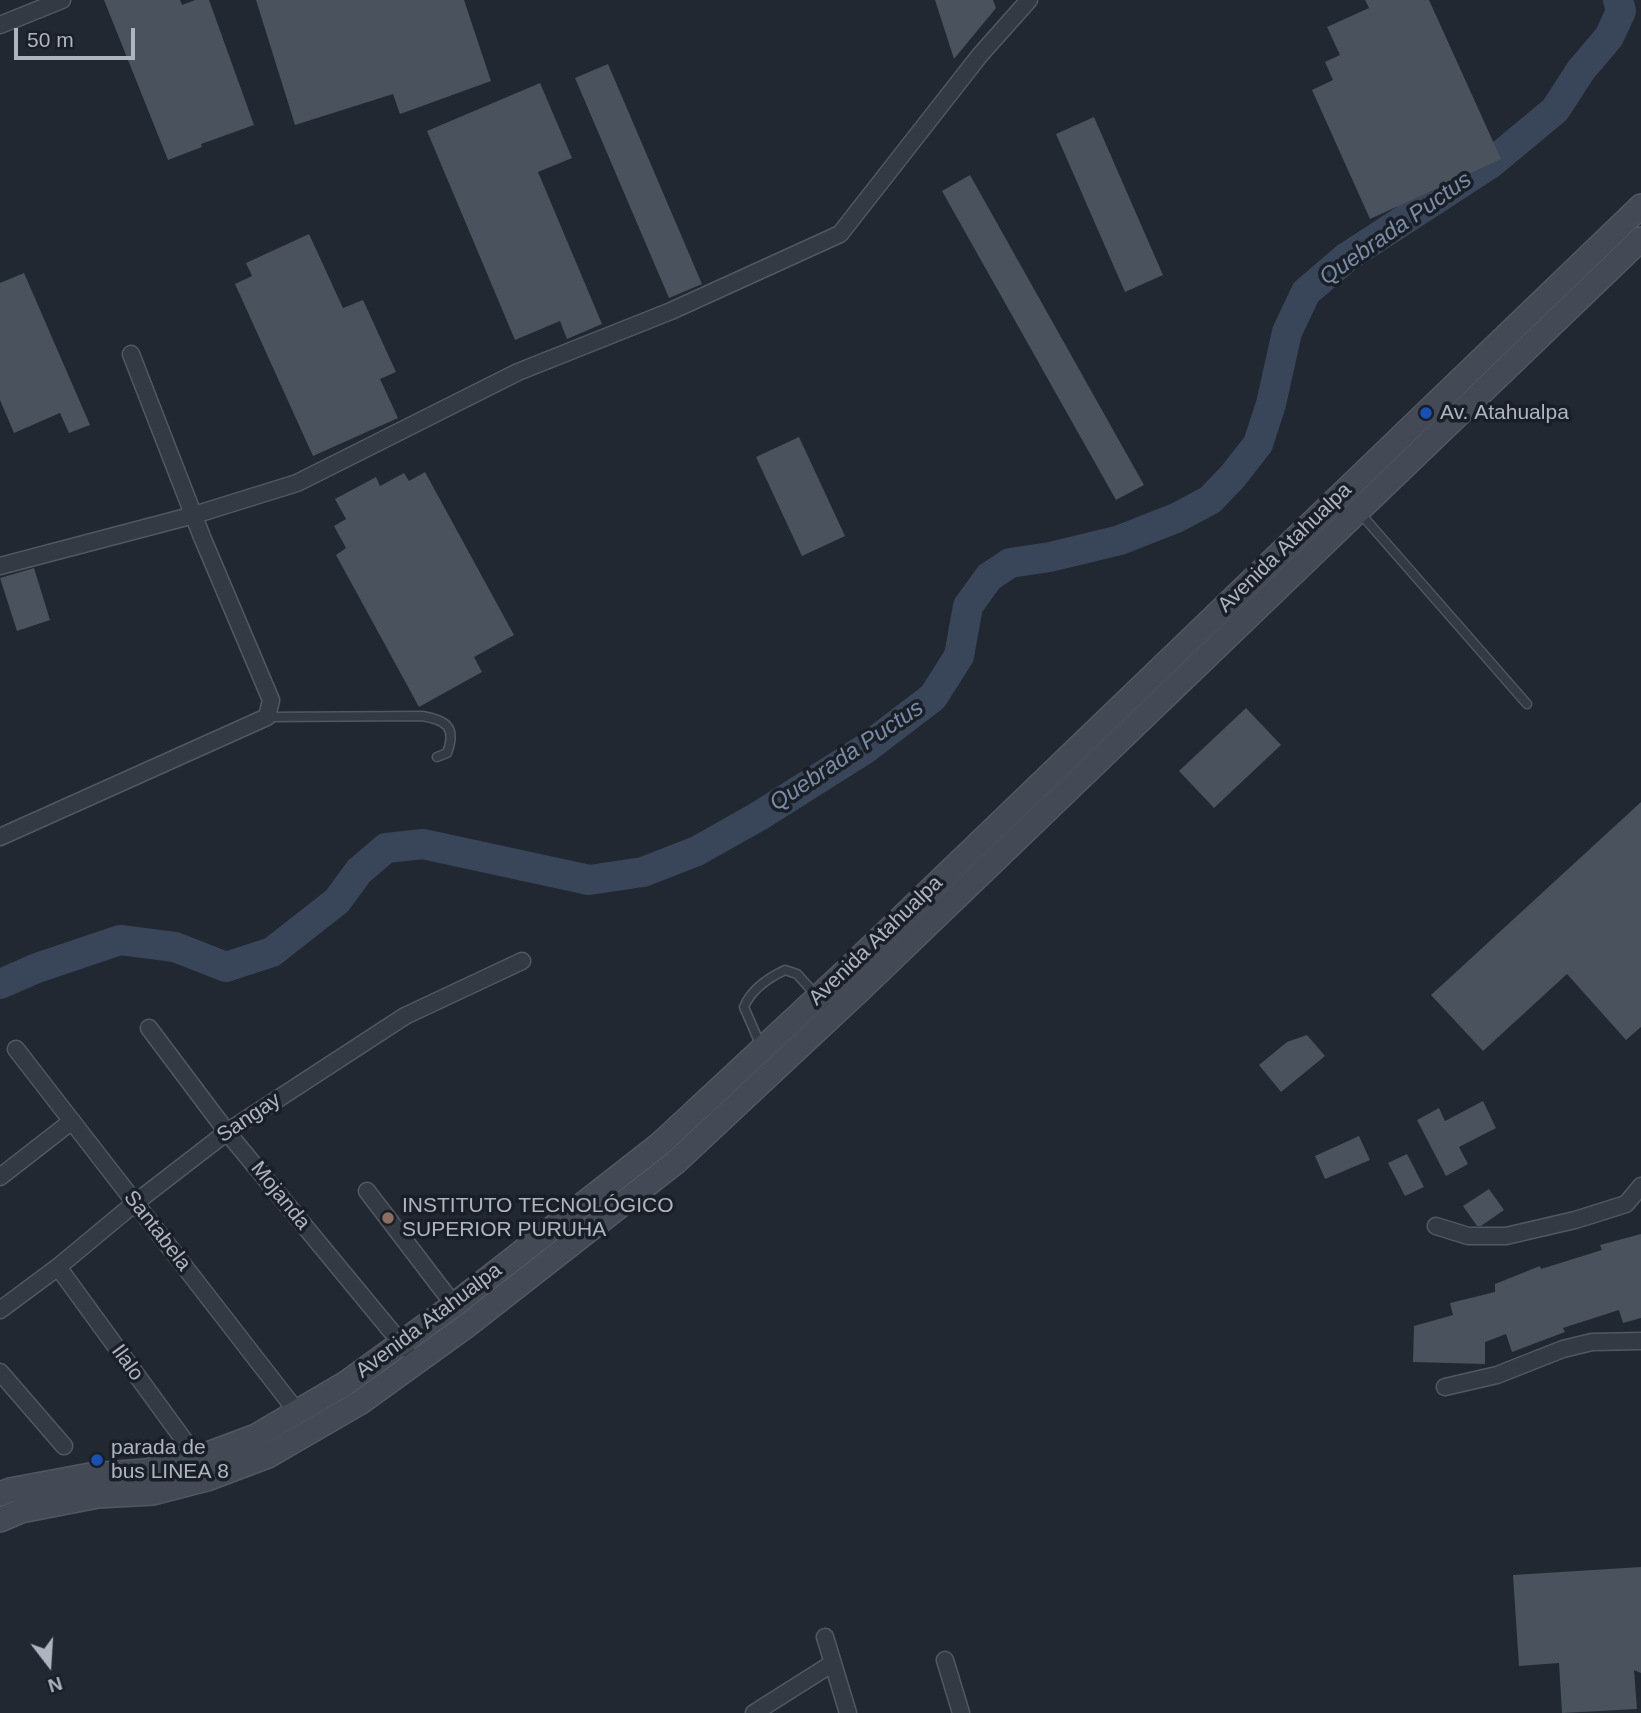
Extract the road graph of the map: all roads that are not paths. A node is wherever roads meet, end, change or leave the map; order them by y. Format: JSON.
{"nodes":[{"id":1,"x":62,"y":0,"type":"edge"},
{"id":2,"x":1029,"y":0,"type":"edge"},
{"id":3,"x":0,"y":25,"type":"edge"},
{"id":4,"x":1641,"y":206,"type":"edge"},
{"id":5,"x":1641,"y":239,"type":"edge"},
{"id":6,"x":131,"y":354,"type":"dead end"},
{"id":7,"x":1418,"y":420,"type":"junction"},
{"id":8,"x":1434,"y":438,"type":"junction"},
{"id":9,"x":1358,"y":511,"type":"junction"},
{"id":10,"x":194,"y":515,"type":"junction"},
{"id":11,"x":0,"y":566,"type":"edge"},
{"id":12,"x":1527,"y":704,"type":"dead end"},
{"id":13,"x":267,"y":717,"type":"junction"},
{"id":14,"x":1101,"y":726,"type":"junction"},
{"id":15,"x":1117,"y":743,"type":"junction"},
{"id":16,"x":437,"y":757,"type":"dead end"},
{"id":17,"x":0,"y":837,"type":"edge"},
{"id":18,"x":939,"y":881,"type":"junction"},
{"id":19,"x":956,"y":898,"type":"junction"},
{"id":20,"x":522,"y":961,"type":"dead end"},
{"id":21,"x":818,"y":997,"type":"junction"},
{"id":22,"x":834,"y":1014,"type":"junction"},
{"id":23,"x":149,"y":1028,"type":"dead end"},
{"id":24,"x":16,"y":1049,"type":"dead end"},
{"id":25,"x":757,"y":1054,"type":"junction"},
{"id":26,"x":768,"y":1076,"type":"junction"},
{"id":27,"x":72,"y":1121,"type":"junction"},
{"id":28,"x":227,"y":1132,"type":"junction"},
{"id":29,"x":0,"y":1177,"type":"edge"},
{"id":30,"x":1641,"y":1186,"type":"edge"},
{"id":31,"x":367,"y":1191,"type":"dead end"},
{"id":32,"x":586,"y":1201,"type":"junction"},
{"id":33,"x":135,"y":1203,"type":"junction"},
{"id":34,"x":602,"y":1220,"type":"junction"},
{"id":35,"x":1436,"y":1226,"type":"dead end"},
{"id":36,"x":58,"y":1267,"type":"junction"},
{"id":37,"x":454,"y":1305,"type":"junction"},
{"id":38,"x":0,"y":1310,"type":"edge"},
{"id":39,"x":1641,"y":1341,"type":"edge"},
{"id":40,"x":400,"y":1342,"type":"junction"},
{"id":41,"x":416,"y":1361,"type":"junction"},
{"id":42,"x":0,"y":1372,"type":"edge"},
{"id":43,"x":1445,"y":1387,"type":"dead end"},
{"id":44,"x":298,"y":1413,"type":"junction"},
{"id":45,"x":64,"y":1446,"type":"dead end"},
{"id":46,"x":197,"y":1458,"type":"junction"},
{"id":47,"x":0,"y":1494,"type":"edge"},
{"id":48,"x":0,"y":1520,"type":"edge"},
{"id":49,"x":825,"y":1637,"type":"dead end"},
{"id":50,"x":945,"y":1660,"type":"dead end"},
{"id":51,"x":833,"y":1663,"type":"junction"},
{"id":52,"x":754,"y":1713,"type":"edge"},
{"id":53,"x":848,"y":1713,"type":"edge"},
{"id":54,"x":961,"y":1713,"type":"edge"}],
"edges":[{"from":1,"to":3,"type":"street"},
{"from":2,"to":10,"type":"street"},
{"from":4,"to":7,"type":"main road","name":"Avenida Atahualpa"},
{"from":5,"to":8,"type":"main road","name":"Avenida Atahualpa"},
{"from":6,"to":10,"type":"street"},
{"from":7,"to":8,"type":"main road"},
{"from":7,"to":14,"type":"main road","name":"Avenida Atahualpa"},
{"from":8,"to":9,"type":"main road","name":"Avenida Atahualpa"},
{"from":9,"to":12,"type":"lane"},
{"from":9,"to":15,"type":"main road","name":"Avenida Atahualpa"},
{"from":10,"to":11,"type":"street"},
{"from":10,"to":13,"type":"street"},
{"from":13,"to":16,"type":"lane"},
{"from":13,"to":17,"type":"street"},
{"from":14,"to":15,"type":"main road"},
{"from":14,"to":18,"type":"main road","name":"Avenida Atahualpa"},
{"from":15,"to":19,"type":"main road","name":"Avenida Atahualpa"},
{"from":18,"to":19,"type":"main road"},
{"from":18,"to":21,"type":"main road","name":"Avenida Atahualpa"},
{"from":19,"to":22,"type":"main road","name":"Avenida Atahualpa"},
{"from":20,"to":28,"type":"street","name":"Sangay"},
{"from":21,"to":22,"type":"lane"},
{"from":21,"to":25,"type":"main road","name":"Avenida Atahualpa"},
{"from":21,"to":25,"type":"lane"},
{"from":22,"to":26,"type":"main road","name":"Avenida Atahualpa"},
{"from":23,"to":28,"type":"street","name":"Mojanda"},
{"from":24,"to":27,"type":"street","name":"Santabela"},
{"from":25,"to":26,"type":"main road"},
{"from":25,"to":32,"type":"main road","name":"Avenida Atahualpa"},
{"from":26,"to":34,"type":"main road","name":"Avenida Atahualpa"},
{"from":27,"to":29,"type":"street"},
{"from":27,"to":33,"type":"street","name":"Santabela"},
{"from":28,"to":33,"type":"street","name":"Sangay"},
{"from":28,"to":40,"type":"street","name":"Mojanda"},
{"from":30,"to":35,"type":"street"},
{"from":31,"to":37,"type":"street"},
{"from":32,"to":34,"type":"main road"},
{"from":32,"to":37,"type":"main road","name":"Avenida Atahualpa"},
{"from":33,"to":36,"type":"street","name":"Sangay"},
{"from":33,"to":44,"type":"street","name":"Santabela"},
{"from":34,"to":41,"type":"main road","name":"Avenida Atahualpa"},
{"from":36,"to":38,"type":"street","name":"Sangay"},
{"from":36,"to":46,"type":"street","name":"Ilalo"},
{"from":37,"to":40,"type":"main road","name":"Avenida Atahualpa"},
{"from":39,"to":43,"type":"street"},
{"from":40,"to":41,"type":"street","name":"Mojanda"},
{"from":40,"to":44,"type":"main road","name":"Avenida Atahualpa"},
{"from":41,"to":48,"type":"main road","name":"Avenida Atahualpa"},
{"from":42,"to":45,"type":"street"},
{"from":44,"to":46,"type":"main road","name":"Avenida Atahualpa"},
{"from":46,"to":47,"type":"main road","name":"Avenida Atahualpa"},
{"from":49,"to":51,"type":"street"},
{"from":50,"to":54,"type":"street"},
{"from":51,"to":52,"type":"street"},
{"from":51,"to":53,"type":"street"}]}
